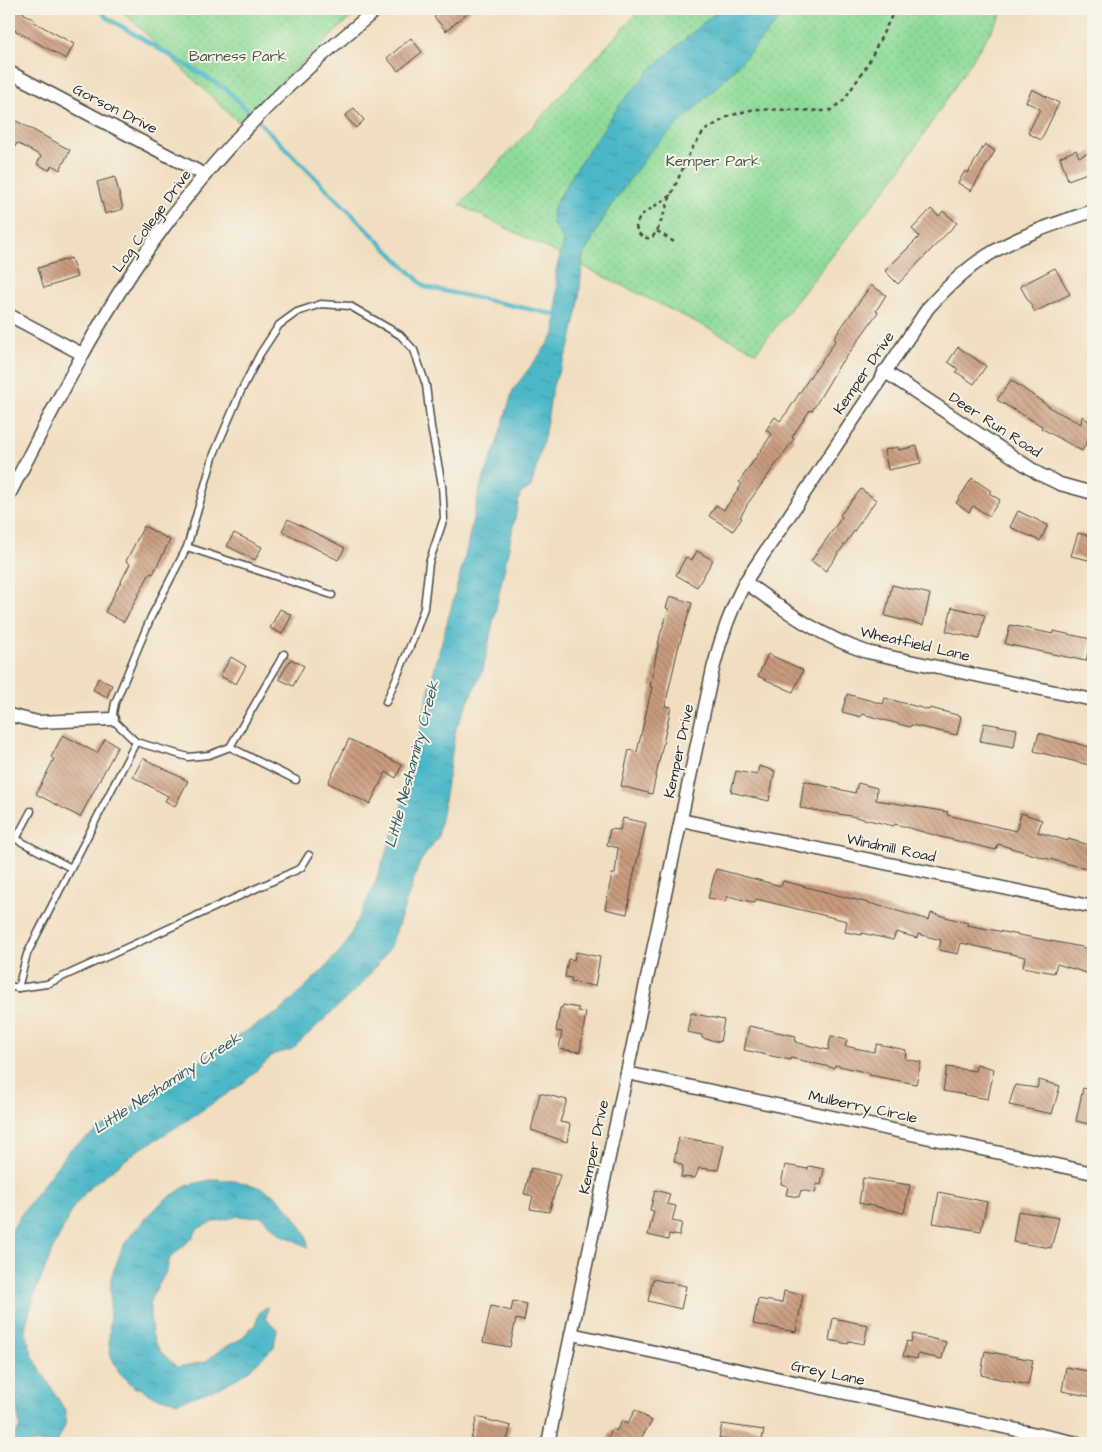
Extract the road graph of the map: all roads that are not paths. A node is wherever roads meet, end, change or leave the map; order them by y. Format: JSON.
{"nodes":[{"id":1,"x":377,"y":9,"type":"edge"},
{"id":2,"x":9,"y":72,"type":"edge"},
{"id":3,"x":206,"y":175,"type":"junction"},
{"id":4,"x":1093,"y":211,"type":"edge"},
{"id":5,"x":9,"y":315,"type":"edge"},
{"id":6,"x":82,"y":354,"type":"junction"},
{"id":7,"x":884,"y":371,"type":"junction"},
{"id":8,"x":1093,"y":494,"type":"edge"},
{"id":9,"x":9,"y":495,"type":"edge"},
{"id":10,"x":187,"y":547,"type":"junction"},
{"id":11,"x":745,"y":582,"type":"junction"},
{"id":12,"x":332,"y":595,"type":"dead end"},
{"id":13,"x":284,"y":654,"type":"dead end"},
{"id":14,"x":1093,"y":700,"type":"edge"},
{"id":15,"x":386,"y":702,"type":"dead end"},
{"id":16,"x":9,"y":715,"type":"edge"},
{"id":17,"x":112,"y":719,"type":"junction"},
{"id":18,"x":136,"y":742,"type":"junction"},
{"id":19,"x":230,"y":747,"type":"junction"},
{"id":20,"x":296,"y":780,"type":"dead end"},
{"id":21,"x":32,"y":811,"type":"dead end"},
{"id":22,"x":681,"y":820,"type":"junction"},
{"id":23,"x":310,"y":855,"type":"dead end"},
{"id":24,"x":72,"y":868,"type":"junction"},
{"id":25,"x":1093,"y":907,"type":"edge"},
{"id":26,"x":9,"y":986,"type":"edge"},
{"id":27,"x":18,"y":988,"type":"junction"},
{"id":28,"x":627,"y":1073,"type":"junction"},
{"id":29,"x":1093,"y":1173,"type":"edge"},
{"id":30,"x":571,"y":1334,"type":"junction"},
{"id":31,"x":548,"y":1443,"type":"edge"},
{"id":32,"x":1078,"y":1443,"type":"edge"}],
"edges":[{"from":1,"to":3,"type":"street","name":"Log College Drive"},
{"from":2,"to":3,"type":"street","name":"Gorson Drive"},
{"from":3,"to":6,"type":"street","name":"Log College Drive"},
{"from":4,"to":7,"type":"street","name":"Kemper Drive"},
{"from":5,"to":6,"type":"street"},
{"from":6,"to":9,"type":"street","name":"Log College Drive"},
{"from":7,"to":8,"type":"street","name":"Deer Run Road"},
{"from":7,"to":11,"type":"street","name":"Kemper Drive"},
{"from":10,"to":12,"type":"lane"},
{"from":10,"to":15,"type":"lane"},
{"from":10,"to":17,"type":"lane"},
{"from":11,"to":14,"type":"street","name":"Wheatfield Lane"},
{"from":11,"to":22,"type":"street","name":"Kemper Drive"},
{"from":13,"to":19,"type":"lane"},
{"from":16,"to":17,"type":"street"},
{"from":17,"to":18,"type":"lane"},
{"from":18,"to":19,"type":"lane"},
{"from":18,"to":24,"type":"lane"},
{"from":19,"to":20,"type":"lane"},
{"from":21,"to":24,"type":"lane"},
{"from":22,"to":25,"type":"street","name":"Windmill Road"},
{"from":22,"to":28,"type":"street","name":"Kemper Drive"},
{"from":23,"to":27,"type":"lane"},
{"from":24,"to":27,"type":"lane"},
{"from":26,"to":27,"type":"lane"},
{"from":28,"to":29,"type":"street","name":"Mulberry Circle"},
{"from":28,"to":30,"type":"street","name":"Kemper Drive"},
{"from":30,"to":31,"type":"street","name":"Kemper Drive"},
{"from":30,"to":32,"type":"street","name":"Grey Lane"}]}
